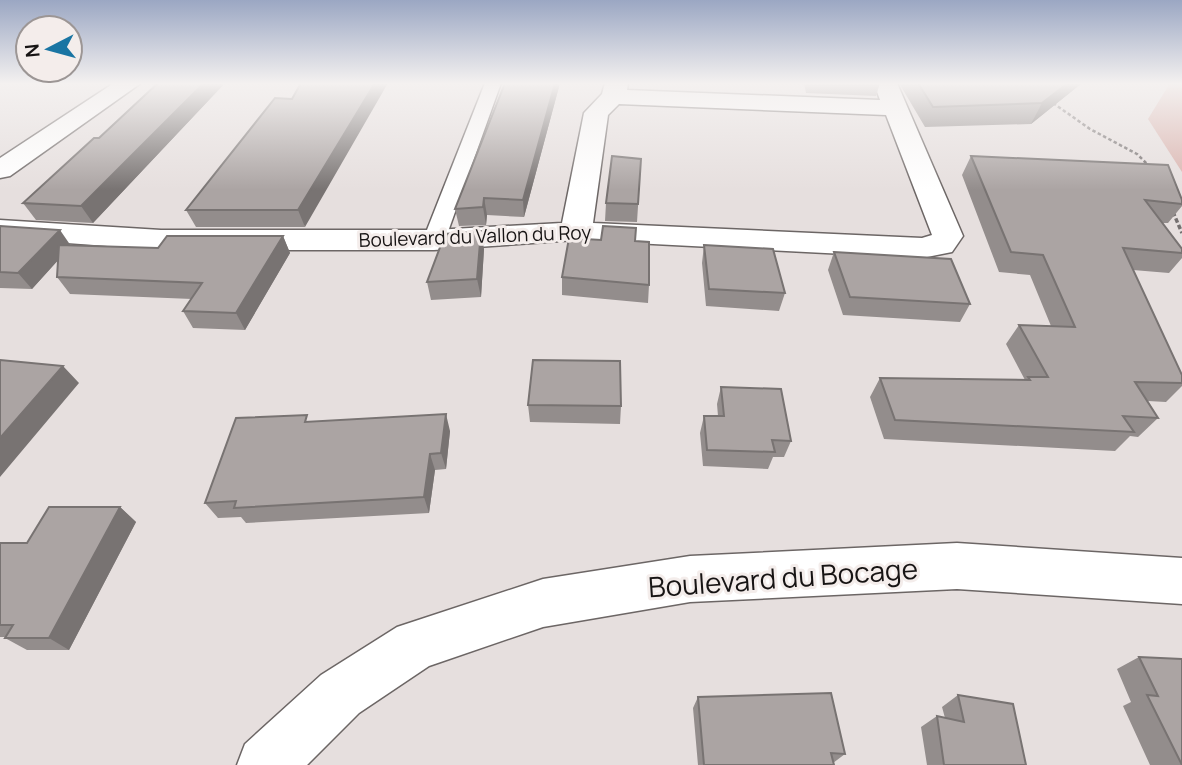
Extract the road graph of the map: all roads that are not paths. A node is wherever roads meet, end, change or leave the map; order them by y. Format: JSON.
{"nodes":[{"id":1,"x":77,"y":119,"type":"edge"},
{"id":2,"x":480,"y":119,"type":"edge"},
{"id":3,"x":595,"y":119,"type":"edge"},
{"id":4,"x":900,"y":119,"type":"edge"},
{"id":5,"x":0,"y":170,"type":"edge"},
{"id":6,"x":0,"y":229,"type":"edge"},
{"id":7,"x":576,"y":231,"type":"junction"},
{"id":8,"x":434,"y":240,"type":"junction"},
{"id":9,"x":1182,"y":581,"type":"edge"},
{"id":10,"x":267,"y":765,"type":"edge"}],
"edges":[{"from":1,"to":5,"type":"street"},
{"from":2,"to":8,"type":"lane"},
{"from":3,"to":7,"type":"street"},
{"from":4,"to":7,"type":"street","name":"Boulevard du Vallon du Roy"},
{"from":6,"to":8,"type":"street","name":"Boulevard du Vallon du Roy"},
{"from":7,"to":8,"type":"street","name":"Boulevard du Vallon du Roy"},
{"from":9,"to":10,"type":"street","name":"Boulevard du Bocage"}]}
